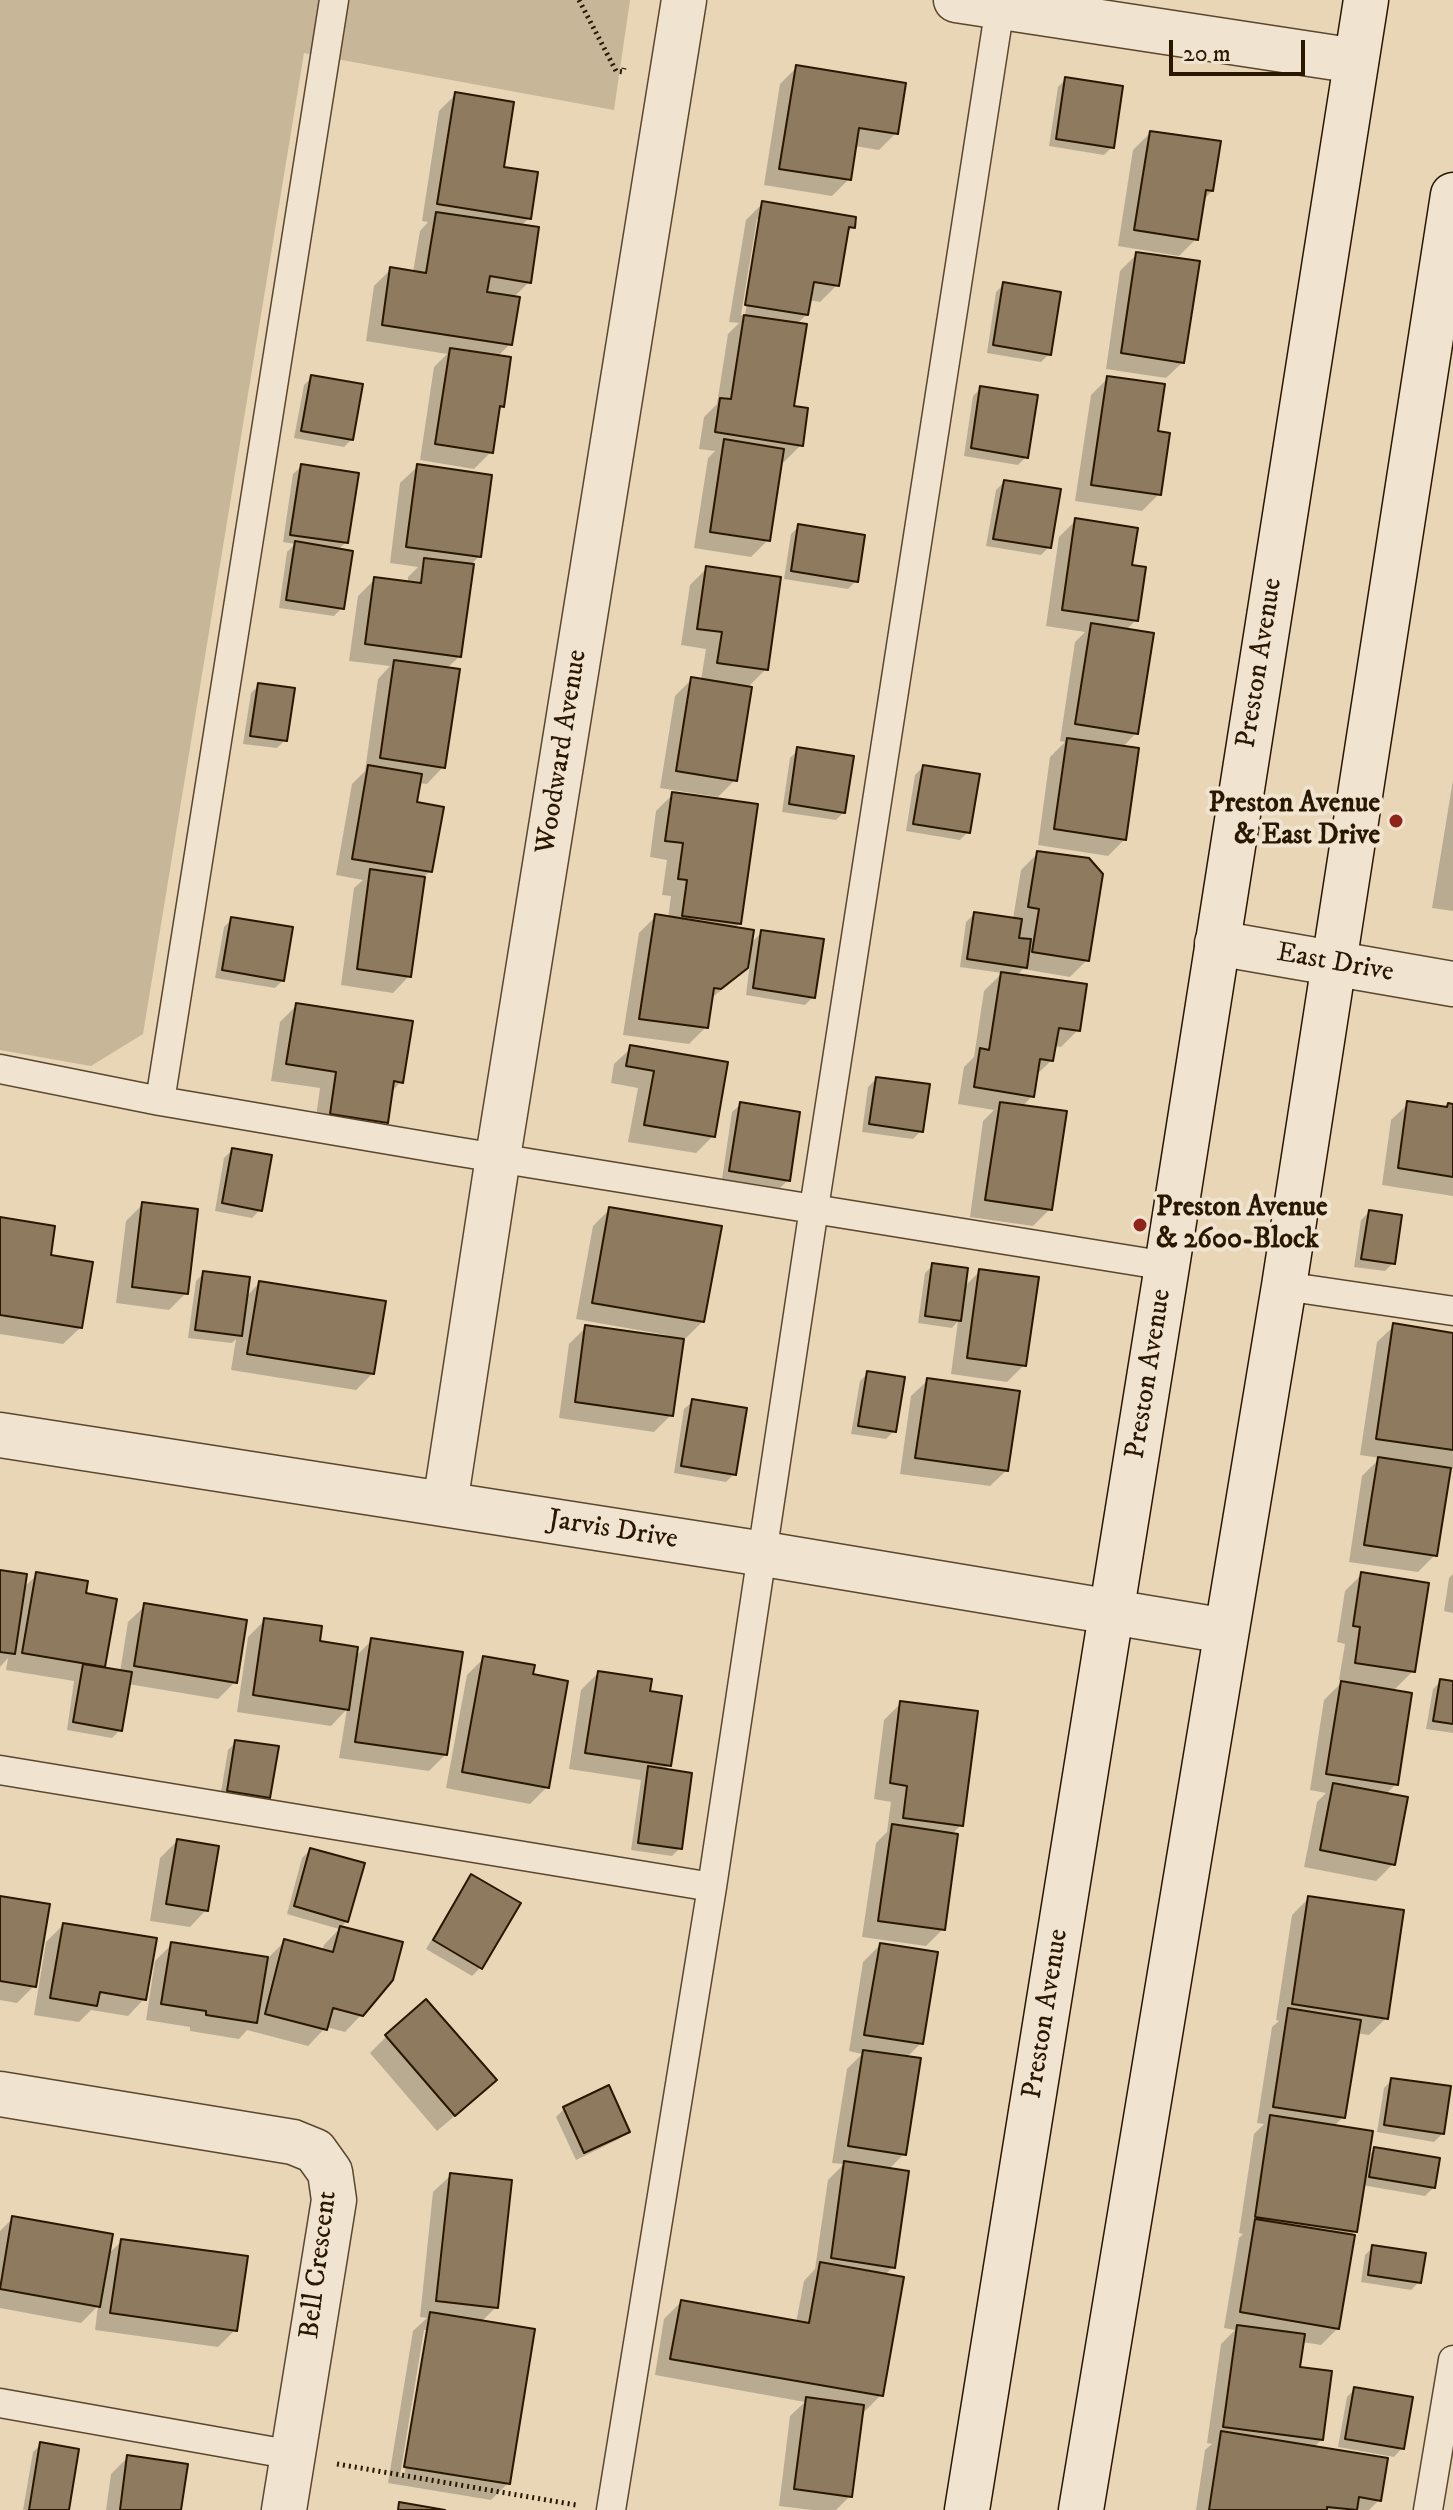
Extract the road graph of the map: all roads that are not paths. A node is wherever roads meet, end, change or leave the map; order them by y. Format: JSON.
{"nodes":[{"id":1,"x":334,"y":0,"type":"edge"},
{"id":2,"x":684,"y":0,"type":"edge"},
{"id":3,"x":956,"y":0,"type":"edge"},
{"id":4,"x":1366,"y":0,"type":"edge"},
{"id":5,"x":1001,"y":4,"type":"edge"},
{"id":6,"x":1356,"y":61,"type":"junction"},
{"id":7,"x":1453,"y":195,"type":"edge"},
{"id":8,"x":1217,"y":943,"type":"junction"},
{"id":9,"x":1335,"y":964,"type":"junction"},
{"id":10,"x":1453,"y":984,"type":"edge"},
{"id":11,"x":0,"y":1069,"type":"edge"},
{"id":12,"x":160,"y":1101,"type":"junction"},
{"id":13,"x":498,"y":1157,"type":"junction"},
{"id":14,"x":814,"y":1208,"type":"junction"},
{"id":15,"x":1167,"y":1266,"type":"junction"},
{"id":16,"x":1284,"y":1286,"type":"junction"},
{"id":17,"x":1453,"y":1311,"type":"edge"},
{"id":18,"x":0,"y":1435,"type":"edge"},
{"id":19,"x":445,"y":1504,"type":"junction"},
{"id":20,"x":764,"y":1554,"type":"junction"},
{"id":21,"x":1112,"y":1614,"type":"junction"},
{"id":22,"x":1226,"y":1631,"type":"junction"},
{"id":23,"x":0,"y":1770,"type":"edge"},
{"id":24,"x":712,"y":1887,"type":"junction"},
{"id":25,"x":0,"y":2094,"type":"edge"},
{"id":26,"x":1453,"y":2360,"type":"edge"},
{"id":27,"x":0,"y":2403,"type":"edge"},
{"id":28,"x":293,"y":2455,"type":"junction"},
{"id":29,"x":284,"y":2510,"type":"edge"},
{"id":30,"x":611,"y":2510,"type":"edge"},
{"id":31,"x":967,"y":2510,"type":"edge"},
{"id":32,"x":1081,"y":2510,"type":"edge"},
{"id":33,"x":1428,"y":2510,"type":"edge"}],
"edges":[{"from":1,"to":12,"type":"lane"},
{"from":2,"to":13,"type":"main road","name":"Woodward Avenue"},
{"from":3,"to":5,"type":"main road"},
{"from":4,"to":6,"type":"main road","name":"Preston Avenue"},
{"from":5,"to":6,"type":"main road"},
{"from":5,"to":14,"type":"lane"},
{"from":6,"to":8,"type":"main road","name":"Preston Avenue"},
{"from":7,"to":9,"type":"main road"},
{"from":8,"to":9,"type":"main road","name":"East Drive"},
{"from":8,"to":15,"type":"main road","name":"Preston Avenue"},
{"from":9,"to":10,"type":"main road","name":"East Drive"},
{"from":9,"to":16,"type":"main road"},
{"from":11,"to":12,"type":"lane"},
{"from":12,"to":13,"type":"lane"},
{"from":13,"to":14,"type":"lane"},
{"from":13,"to":19,"type":"main road","name":"Woodward Avenue"},
{"from":14,"to":15,"type":"lane"},
{"from":14,"to":20,"type":"lane"},
{"from":15,"to":21,"type":"main road","name":"Preston Avenue"},
{"from":16,"to":17,"type":"lane"},
{"from":16,"to":22,"type":"main road"},
{"from":18,"to":19,"type":"main road","name":"Jarvis Drive"},
{"from":19,"to":20,"type":"main road","name":"Jarvis Drive"},
{"from":20,"to":21,"type":"main road","name":"Jarvis Drive"},
{"from":20,"to":24,"type":"lane"},
{"from":21,"to":22,"type":"main road","name":"Jarvis Drive"},
{"from":21,"to":31,"type":"main road","name":"Preston Avenue"},
{"from":22,"to":32,"type":"main road"},
{"from":23,"to":24,"type":"lane"},
{"from":24,"to":30,"type":"lane"},
{"from":25,"to":28,"type":"main road","name":"Bell Crescent"},
{"from":26,"to":33,"type":"lane"},
{"from":27,"to":28,"type":"lane"},
{"from":28,"to":29,"type":"main road","name":"Bell Crescent"}]}
